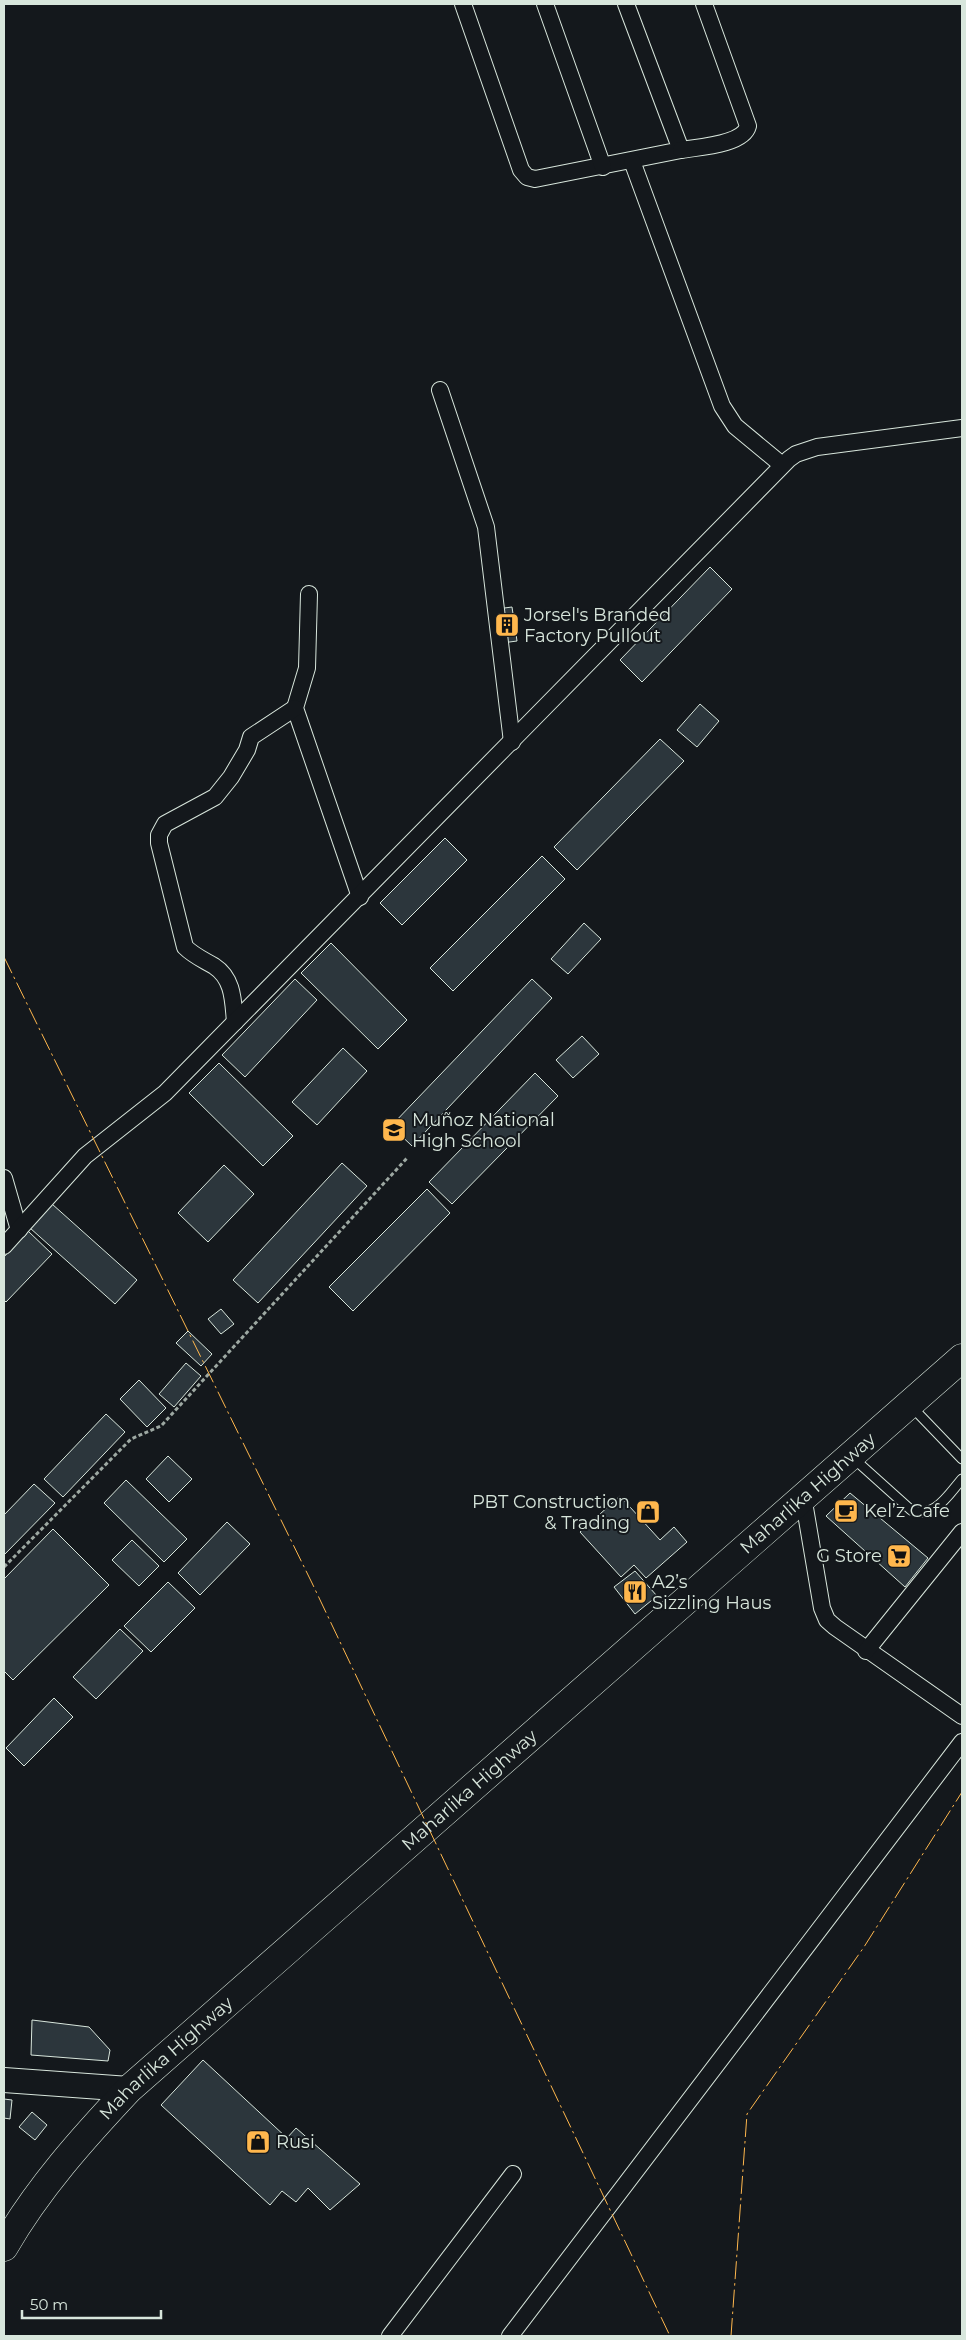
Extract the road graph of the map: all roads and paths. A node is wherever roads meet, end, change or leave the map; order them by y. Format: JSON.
{"nodes":[{"id":1,"x":463,"y":4,"type":"edge"},
{"id":2,"x":545,"y":4,"type":"edge"},
{"id":3,"x":626,"y":4,"type":"edge"},
{"id":4,"x":704,"y":4,"type":"edge"},
{"id":5,"x":681,"y":150,"type":"junction"},
{"id":6,"x":632,"y":161,"type":"junction"},
{"id":7,"x":603,"y":167,"type":"junction"},
{"id":8,"x":440,"y":390,"type":"dead end"},
{"id":9,"x":962,"y":428,"type":"edge"},
{"id":10,"x":782,"y":465,"type":"junction"},
{"id":11,"x":309,"y":594,"type":"dead end"},
{"id":12,"x":295,"y":708,"type":"junction"},
{"id":13,"x":512,"y":742,"type":"junction"},
{"id":14,"x":360,"y":897,"type":"junction"},
{"id":15,"x":235,"y":1022,"type":"junction"},
{"id":16,"x":408,"y":1157,"type":"dead end"},
{"id":17,"x":4,"y":1178,"type":"edge"},
{"id":18,"x":19,"y":1230,"type":"junction"},
{"id":19,"x":4,"y":1246,"type":"edge"},
{"id":20,"x":962,"y":1358,"type":"edge"},
{"id":21,"x":910,"y":1404,"type":"junction"},
{"id":22,"x":850,"y":1455,"type":"junction"},
{"id":23,"x":962,"y":1459,"type":"edge"},
{"id":24,"x":962,"y":1480,"type":"edge"},
{"id":25,"x":803,"y":1496,"type":"junction"},
{"id":26,"x":962,"y":1532,"type":"edge"},
{"id":27,"x":4,"y":1568,"type":"edge"},
{"id":28,"x":866,"y":1651,"type":"junction"},
{"id":29,"x":962,"y":1716,"type":"edge"},
{"id":30,"x":962,"y":1742,"type":"edge"},
{"id":31,"x":4,"y":2080,"type":"edge"},
{"id":32,"x":129,"y":2088,"type":"junction"},
{"id":33,"x":513,"y":2174,"type":"dead end"},
{"id":34,"x":4,"y":2246,"type":"edge"},
{"id":35,"x":390,"y":2336,"type":"edge"},
{"id":36,"x":510,"y":2336,"type":"edge"}],
"edges":[{"from":1,"to":7,"type":"street"},
{"from":2,"to":7,"type":"street"},
{"from":3,"to":5,"type":"street"},
{"from":4,"to":5,"type":"street"},
{"from":5,"to":6,"type":"street"},
{"from":6,"to":7,"type":"street"},
{"from":6,"to":10,"type":"street"},
{"from":8,"to":13,"type":"street"},
{"from":9,"to":10,"type":"street"},
{"from":10,"to":13,"type":"street"},
{"from":11,"to":12,"type":"street"},
{"from":12,"to":14,"type":"street"},
{"from":12,"to":15,"type":"street"},
{"from":13,"to":14,"type":"street"},
{"from":14,"to":15,"type":"street"},
{"from":15,"to":18,"type":"street"},
{"from":16,"to":27,"type":"path"},
{"from":17,"to":18,"type":"street"},
{"from":18,"to":19,"type":"street"},
{"from":20,"to":21,"type":"highway","name":"Maharlika Highway"},
{"from":21,"to":22,"type":"highway","name":"Maharlika Highway"},
{"from":21,"to":23,"type":"lane"},
{"from":22,"to":24,"type":"lane"},
{"from":22,"to":25,"type":"highway","name":"Maharlika Highway"},
{"from":25,"to":28,"type":"street"},
{"from":25,"to":32,"type":"highway","name":"Maharlika Highway"},
{"from":26,"to":28,"type":"street"},
{"from":28,"to":29,"type":"street"},
{"from":30,"to":36,"type":"street"},
{"from":31,"to":32,"type":"main road"},
{"from":32,"to":34,"type":"highway","name":"Maharlika Highway"},
{"from":33,"to":35,"type":"street"}]}
